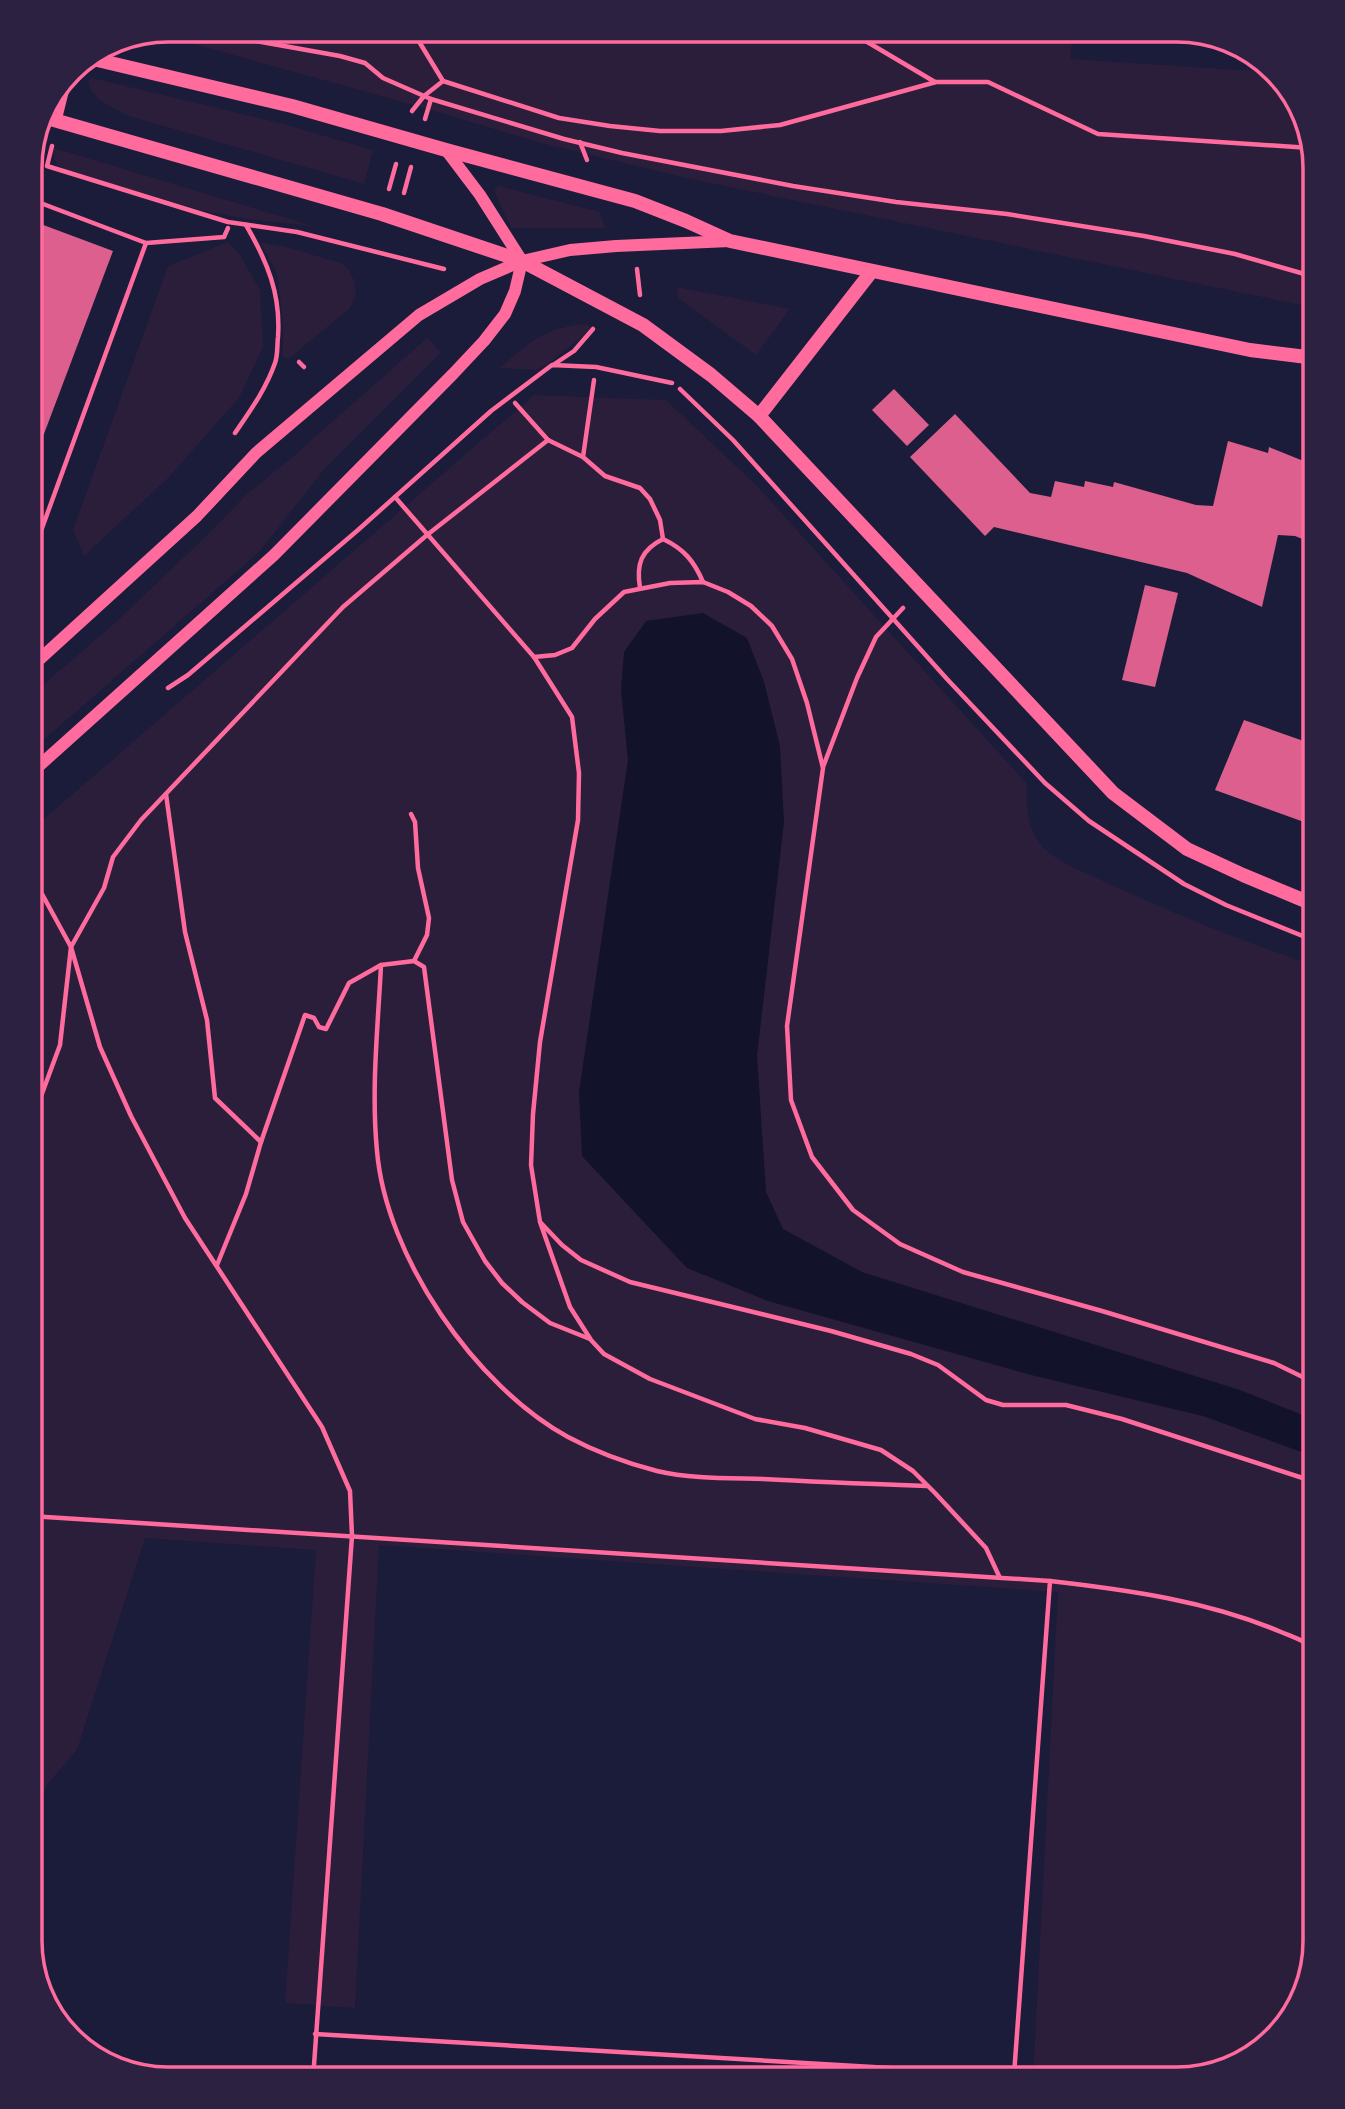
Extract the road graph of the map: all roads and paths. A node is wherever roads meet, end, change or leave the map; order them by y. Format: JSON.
{"nodes":[{"id":1,"x":262,"y":42,"type":"edge"},
{"id":2,"x":419,"y":42,"type":"edge"},
{"id":3,"x":868,"y":42,"type":"edge"},
{"id":4,"x":102,"y":61,"type":"edge"},
{"id":5,"x":443,"y":81,"type":"junction"},
{"id":6,"x":936,"y":82,"type":"junction"},
{"id":7,"x":424,"y":96,"type":"junction"},
{"id":8,"x":64,"y":97,"type":"edge"},
{"id":9,"x":431,"y":99,"type":"junction"},
{"id":10,"x":412,"y":111,"type":"dead end"},
{"id":11,"x":52,"y":120,"type":"edge"},
{"id":12,"x":57,"y":122,"type":"junction"},
{"id":13,"x":418,"y":142,"type":"junction"},
{"id":14,"x":1301,"y":147,"type":"edge"},
{"id":15,"x":446,"y":150,"type":"junction"},
{"id":16,"x":398,"y":159,"type":"dead end"},
{"id":17,"x":389,"y":190,"type":"dead end"},
{"id":18,"x":42,"y":204,"type":"edge"},
{"id":19,"x":397,"y":219,"type":"junction"},
{"id":20,"x":246,"y":225,"type":"junction"},
{"id":21,"x":228,"y":228,"type":"dead end"},
{"id":22,"x":730,"y":241,"type":"junction"},
{"id":23,"x":146,"y":243,"type":"junction"},
{"id":24,"x":360,"y":246,"type":"dead end"},
{"id":25,"x":387,"y":254,"type":"dead end"},
{"id":26,"x":522,"y":261,"type":"junction"},
{"id":27,"x":636,"y":265,"type":"dead end"},
{"id":28,"x":872,"y":271,"type":"junction"},
{"id":29,"x":1303,"y":274,"type":"edge"},
{"id":30,"x":640,"y":295,"type":"dead end"},
{"id":31,"x":592,"y":330,"type":"dead end"},
{"id":32,"x":1303,"y":356,"type":"edge"},
{"id":33,"x":299,"y":362,"type":"dead end"},
{"id":34,"x":552,"y":365,"type":"junction"},
{"id":35,"x":304,"y":367,"type":"dead end"},
{"id":36,"x":594,"y":380,"type":"dead end"},
{"id":37,"x":672,"y":383,"type":"dead end"},
{"id":38,"x":515,"y":403,"type":"dead end"},
{"id":39,"x":759,"y":416,"type":"junction"},
{"id":40,"x":233,"y":436,"type":"dead end"},
{"id":41,"x":548,"y":440,"type":"junction"},
{"id":42,"x":583,"y":457,"type":"junction"},
{"id":43,"x":395,"y":497,"type":"junction"},
{"id":44,"x":42,"y":528,"type":"edge"},
{"id":45,"x":427,"y":536,"type":"junction"},
{"id":46,"x":663,"y":539,"type":"junction"},
{"id":47,"x":703,"y":582,"type":"junction"},
{"id":48,"x":640,"y":588,"type":"junction"},
{"id":49,"x":920,"y":590,"type":"junction"},
{"id":50,"x":42,"y":657,"type":"edge"},
{"id":51,"x":534,"y":657,"type":"junction"},
{"id":52,"x":159,"y":694,"type":"dead end"},
{"id":53,"x":42,"y":763,"type":"edge"},
{"id":54,"x":823,"y":768,"type":"junction"},
{"id":55,"x":166,"y":794,"type":"junction"},
{"id":56,"x":411,"y":814,"type":"dead end"},
{"id":57,"x":42,"y":894,"type":"edge"},
{"id":58,"x":1303,"y":900,"type":"edge"},
{"id":59,"x":71,"y":947,"type":"junction"},
{"id":60,"x":414,"y":961,"type":"junction"},
{"id":61,"x":381,"y":965,"type":"junction"},
{"id":62,"x":42,"y":1094,"type":"edge"},
{"id":63,"x":261,"y":1142,"type":"junction"},
{"id":64,"x":540,"y":1222,"type":"junction"},
{"id":65,"x":217,"y":1265,"type":"junction"},
{"id":66,"x":591,"y":1340,"type":"junction"},
{"id":67,"x":1303,"y":1377,"type":"edge"},
{"id":68,"x":1303,"y":1478,"type":"edge"},
{"id":69,"x":928,"y":1486,"type":"junction"},
{"id":70,"x":42,"y":1517,"type":"edge"},
{"id":71,"x":352,"y":1536,"type":"junction"},
{"id":72,"x":1000,"y":1577,"type":"junction"},
{"id":73,"x":1050,"y":1581,"type":"junction"},
{"id":74,"x":1303,"y":1643,"type":"edge"},
{"id":75,"x":315,"y":2034,"type":"junction"},
{"id":76,"x":314,"y":2067,"type":"edge"},
{"id":77,"x":878,"y":2067,"type":"edge"},
{"id":78,"x":1015,"y":2067,"type":"edge"}],
"edges":[{"from":1,"to":7,"type":"path"},
{"from":2,"to":5,"type":"path"},
{"from":3,"to":6,"type":"path"},
{"from":4,"to":13,"type":"main road"},
{"from":5,"to":6,"type":"path"},
{"from":5,"to":7,"type":"path"},
{"from":6,"to":14,"type":"path"},
{"from":7,"to":9,"type":"path"},
{"from":7,"to":10,"type":"path"},
{"from":8,"to":12,"type":"street"},
{"from":9,"to":13,"type":"path"},
{"from":9,"to":29,"type":"path"},
{"from":11,"to":12,"type":"main road"},
{"from":12,"to":19,"type":"main road"},
{"from":12,"to":20,"type":"path"},
{"from":13,"to":15,"type":"main road"},
{"from":13,"to":19,"type":"path"},
{"from":15,"to":22,"type":"main road"},
{"from":15,"to":26,"type":"street"},
{"from":16,"to":17,"type":"path"},
{"from":18,"to":23,"type":"path"},
{"from":19,"to":25,"type":"path"},
{"from":19,"to":26,"type":"main road"},
{"from":20,"to":24,"type":"path"},
{"from":20,"to":40,"type":"path"},
{"from":21,"to":23,"type":"path"},
{"from":22,"to":26,"type":"street"},
{"from":22,"to":28,"type":"main road"},
{"from":23,"to":44,"type":"path"},
{"from":26,"to":39,"type":"main road"},
{"from":26,"to":50,"type":"street"},
{"from":26,"to":53,"type":"street"},
{"from":27,"to":30,"type":"path"},
{"from":28,"to":32,"type":"main road"},
{"from":28,"to":39,"type":"main road"},
{"from":31,"to":34,"type":"path"},
{"from":33,"to":35,"type":"path"},
{"from":34,"to":37,"type":"path"},
{"from":34,"to":43,"type":"path"},
{"from":36,"to":42,"type":"path"},
{"from":38,"to":41,"type":"path"},
{"from":39,"to":49,"type":"main road"},
{"from":41,"to":42,"type":"path"},
{"from":41,"to":45,"type":"path"},
{"from":42,"to":46,"type":"path"},
{"from":43,"to":45,"type":"path"},
{"from":43,"to":52,"type":"path"},
{"from":45,"to":51,"type":"path"},
{"from":45,"to":55,"type":"path"},
{"from":46,"to":47,"type":"path"},
{"from":46,"to":48,"type":"path"},
{"from":47,"to":48,"type":"path"},
{"from":47,"to":54,"type":"path"},
{"from":48,"to":51,"type":"path"},
{"from":49,"to":54,"type":"path"},
{"from":49,"to":58,"type":"main road"},
{"from":51,"to":64,"type":"path"},
{"from":54,"to":67,"type":"path"},
{"from":55,"to":59,"type":"path"},
{"from":55,"to":63,"type":"path"},
{"from":56,"to":60,"type":"path"},
{"from":57,"to":59,"type":"path"},
{"from":59,"to":62,"type":"path"},
{"from":59,"to":65,"type":"path"},
{"from":60,"to":61,"type":"path"},
{"from":60,"to":66,"type":"path"},
{"from":61,"to":63,"type":"path"},
{"from":61,"to":69,"type":"path"},
{"from":63,"to":65,"type":"path"},
{"from":64,"to":66,"type":"path"},
{"from":64,"to":68,"type":"path"},
{"from":65,"to":71,"type":"path"},
{"from":66,"to":69,"type":"path"},
{"from":69,"to":72,"type":"path"},
{"from":70,"to":71,"type":"path"},
{"from":71,"to":72,"type":"path"},
{"from":71,"to":75,"type":"path"},
{"from":72,"to":73,"type":"path"},
{"from":73,"to":74,"type":"path"},
{"from":73,"to":78,"type":"path"},
{"from":75,"to":76,"type":"path"},
{"from":75,"to":77,"type":"path"}]}
